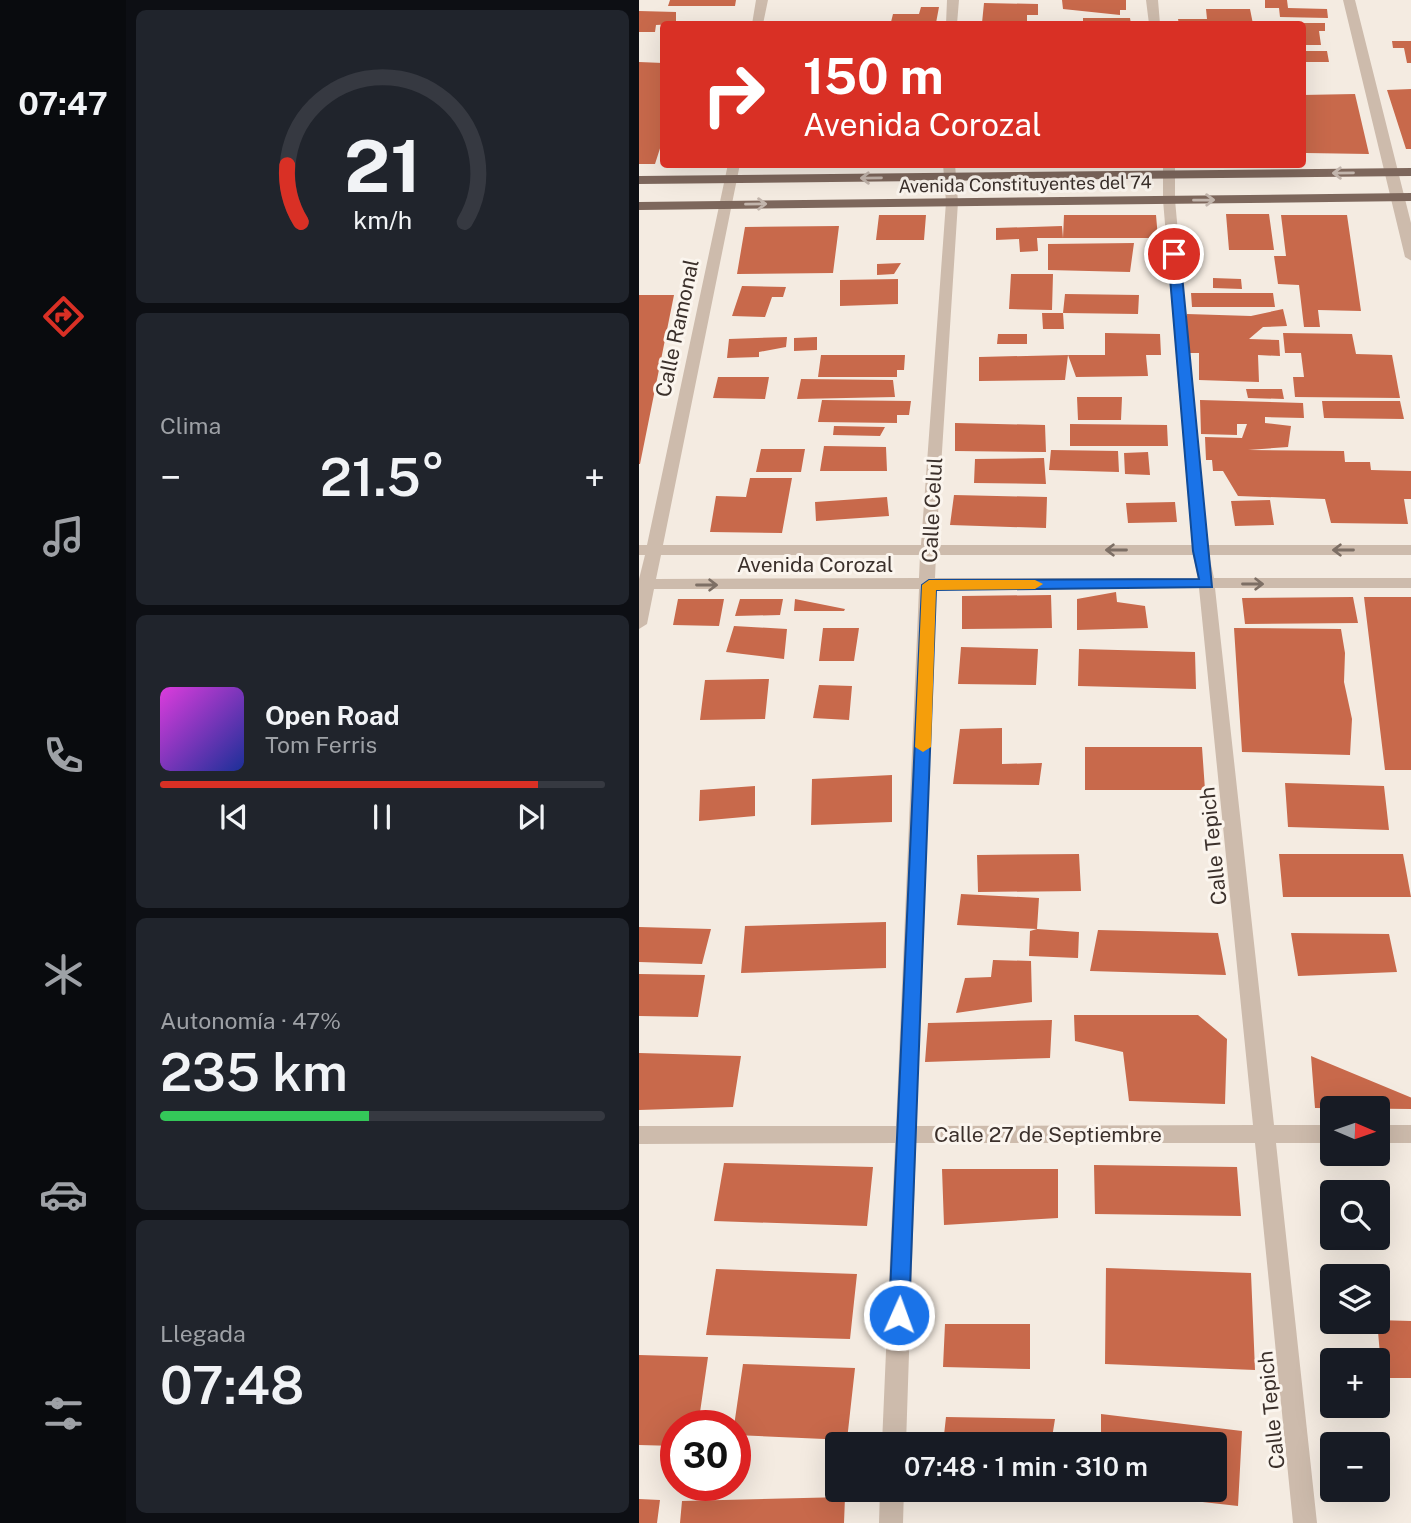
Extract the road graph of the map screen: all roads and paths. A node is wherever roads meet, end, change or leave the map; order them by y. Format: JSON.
{"nodes":[{"id":1,"x":762,"y":0,"type":"edge"},
{"id":2,"x":953,"y":0,"type":"edge"},
{"id":3,"x":1152,"y":0,"type":"edge"},
{"id":4,"x":1349,"y":0,"type":"edge"},
{"id":5,"x":758,"y":21,"type":"edge"},
{"id":6,"x":952,"y":21,"type":"edge"},
{"id":7,"x":1155,"y":21,"type":"edge"},
{"id":8,"x":1170,"y":169,"type":"edge"},
{"id":9,"x":949,"y":171,"type":"edge"},
{"id":10,"x":732,"y":172,"type":"edge"},
{"id":11,"x":1389,"y":172,"type":"junction"},
{"id":12,"x":1411,"y":172,"type":"edge"},
{"id":13,"x":639,"y":180,"type":"edge"},
{"id":14,"x":1396,"y":197,"type":"junction"},
{"id":15,"x":1411,"y":197,"type":"edge"},
{"id":16,"x":1169,"y":200,"type":"junction"},
{"id":17,"x":952,"y":202,"type":"junction"},
{"id":18,"x":725,"y":205,"type":"junction"},
{"id":19,"x":639,"y":206,"type":"edge"},
{"id":20,"x":1411,"y":257,"type":"edge"},
{"id":21,"x":646,"y":550,"type":"edge"},
{"id":22,"x":928,"y":550,"type":"junction"},
{"id":23,"x":1411,"y":550,"type":"edge"},
{"id":24,"x":1200,"y":551,"type":"junction"},
{"id":25,"x":1411,"y":583,"type":"edge"},
{"id":26,"x":643,"y":584,"type":"edge"},
{"id":27,"x":1207,"y":584,"type":"junction"},
{"id":28,"x":929,"y":585,"type":"junction"},
{"id":29,"x":639,"y":624,"type":"edge"},
{"id":30,"x":1320,"y":1134,"type":"edge"},
{"id":31,"x":1390,"y":1134,"type":"edge"},
{"id":32,"x":1411,"y":1134,"type":"edge"},
{"id":33,"x":639,"y":1135,"type":"edge"},
{"id":34,"x":907,"y":1135,"type":"junction"},
{"id":35,"x":1267,"y":1135,"type":"junction"},
{"id":36,"x":895,"y":1432,"type":"edge"},
{"id":37,"x":892,"y":1502,"type":"edge"},
{"id":38,"x":891,"y":1523,"type":"edge"},
{"id":39,"x":1305,"y":1523,"type":"edge"}],
"edges":[{"from":1,"to":5,"type":"street"},
{"from":2,"to":6,"type":"street"},
{"from":3,"to":7,"type":"street"},
{"from":4,"to":11,"type":"street"},
{"from":8,"to":9,"type":"main road","name":"Avenida Constituyentes del 74"},
{"from":11,"to":8,"type":"main road","name":"Avenida Constituyentes del 74","one_way":true},
{"from":8,"to":16,"type":"street","name":"Calle Tepich"},
{"from":9,"to":10,"type":"main road","name":"Avenida Constituyentes del 74","one_way":true},
{"from":9,"to":17,"type":"street","name":"Calle Celul"},
{"from":10,"to":13,"type":"main road","name":"Avenida Constituyentes del 74"},
{"from":10,"to":18,"type":"street","name":"Calle Ramonal"},
{"from":11,"to":12,"type":"main road","name":"Avenida Constituyentes del 74"},
{"from":11,"to":14,"type":"street"},
{"from":14,"to":15,"type":"main road","name":"Avenida Constituyentes del 74"},
{"from":16,"to":14,"type":"main road","name":"Avenida Constituyentes del 74","one_way":true},
{"from":14,"to":20,"type":"street"},
{"from":16,"to":17,"type":"main road","name":"Avenida Constituyentes del 74"},
{"from":16,"to":24,"type":"street","name":"Calle Tepich"},
{"from":18,"to":17,"type":"main road","name":"Avenida Constituyentes del 74","one_way":true},
{"from":17,"to":22,"type":"street","name":"Calle Celul"},
{"from":18,"to":19,"type":"main road","name":"Avenida Constituyentes del 74"},
{"from":18,"to":21,"type":"street","name":"Calle Ramonal"},
{"from":21,"to":22,"type":"street","name":"Avenida Corozal"},
{"from":21,"to":26,"type":"street","name":"Calle Ramonal"},
{"from":24,"to":22,"type":"street","name":"Avenida Corozal","one_way":true},
{"from":22,"to":28,"type":"street","name":"Calle Celul"},
{"from":23,"to":24,"type":"street","name":"Avenida Corozal","one_way":true},
{"from":24,"to":27,"type":"street","name":"Calle Tepich"},
{"from":27,"to":25,"type":"street","name":"Avenida Corozal","one_way":true},
{"from":26,"to":28,"type":"street","name":"Avenida Corozal","one_way":true},
{"from":26,"to":29,"type":"street","name":"Calle Ramonal"},
{"from":27,"to":28,"type":"street","name":"Avenida Corozal"},
{"from":27,"to":35,"type":"street","name":"Calle Tepich"},
{"from":28,"to":34,"type":"street","name":"Calle Celul"},
{"from":30,"to":35,"type":"street","name":"Calle 27 de Septiembre"},
{"from":31,"to":32,"type":"street"},
{"from":33,"to":34,"type":"street","name":"Calle 27 de Septiembre"},
{"from":34,"to":35,"type":"street","name":"Calle 27 de Septiembre"},
{"from":34,"to":36,"type":"street","name":"Calle Celul"},
{"from":35,"to":39,"type":"street","name":"Calle Tepich"},
{"from":37,"to":38,"type":"street"}]}
